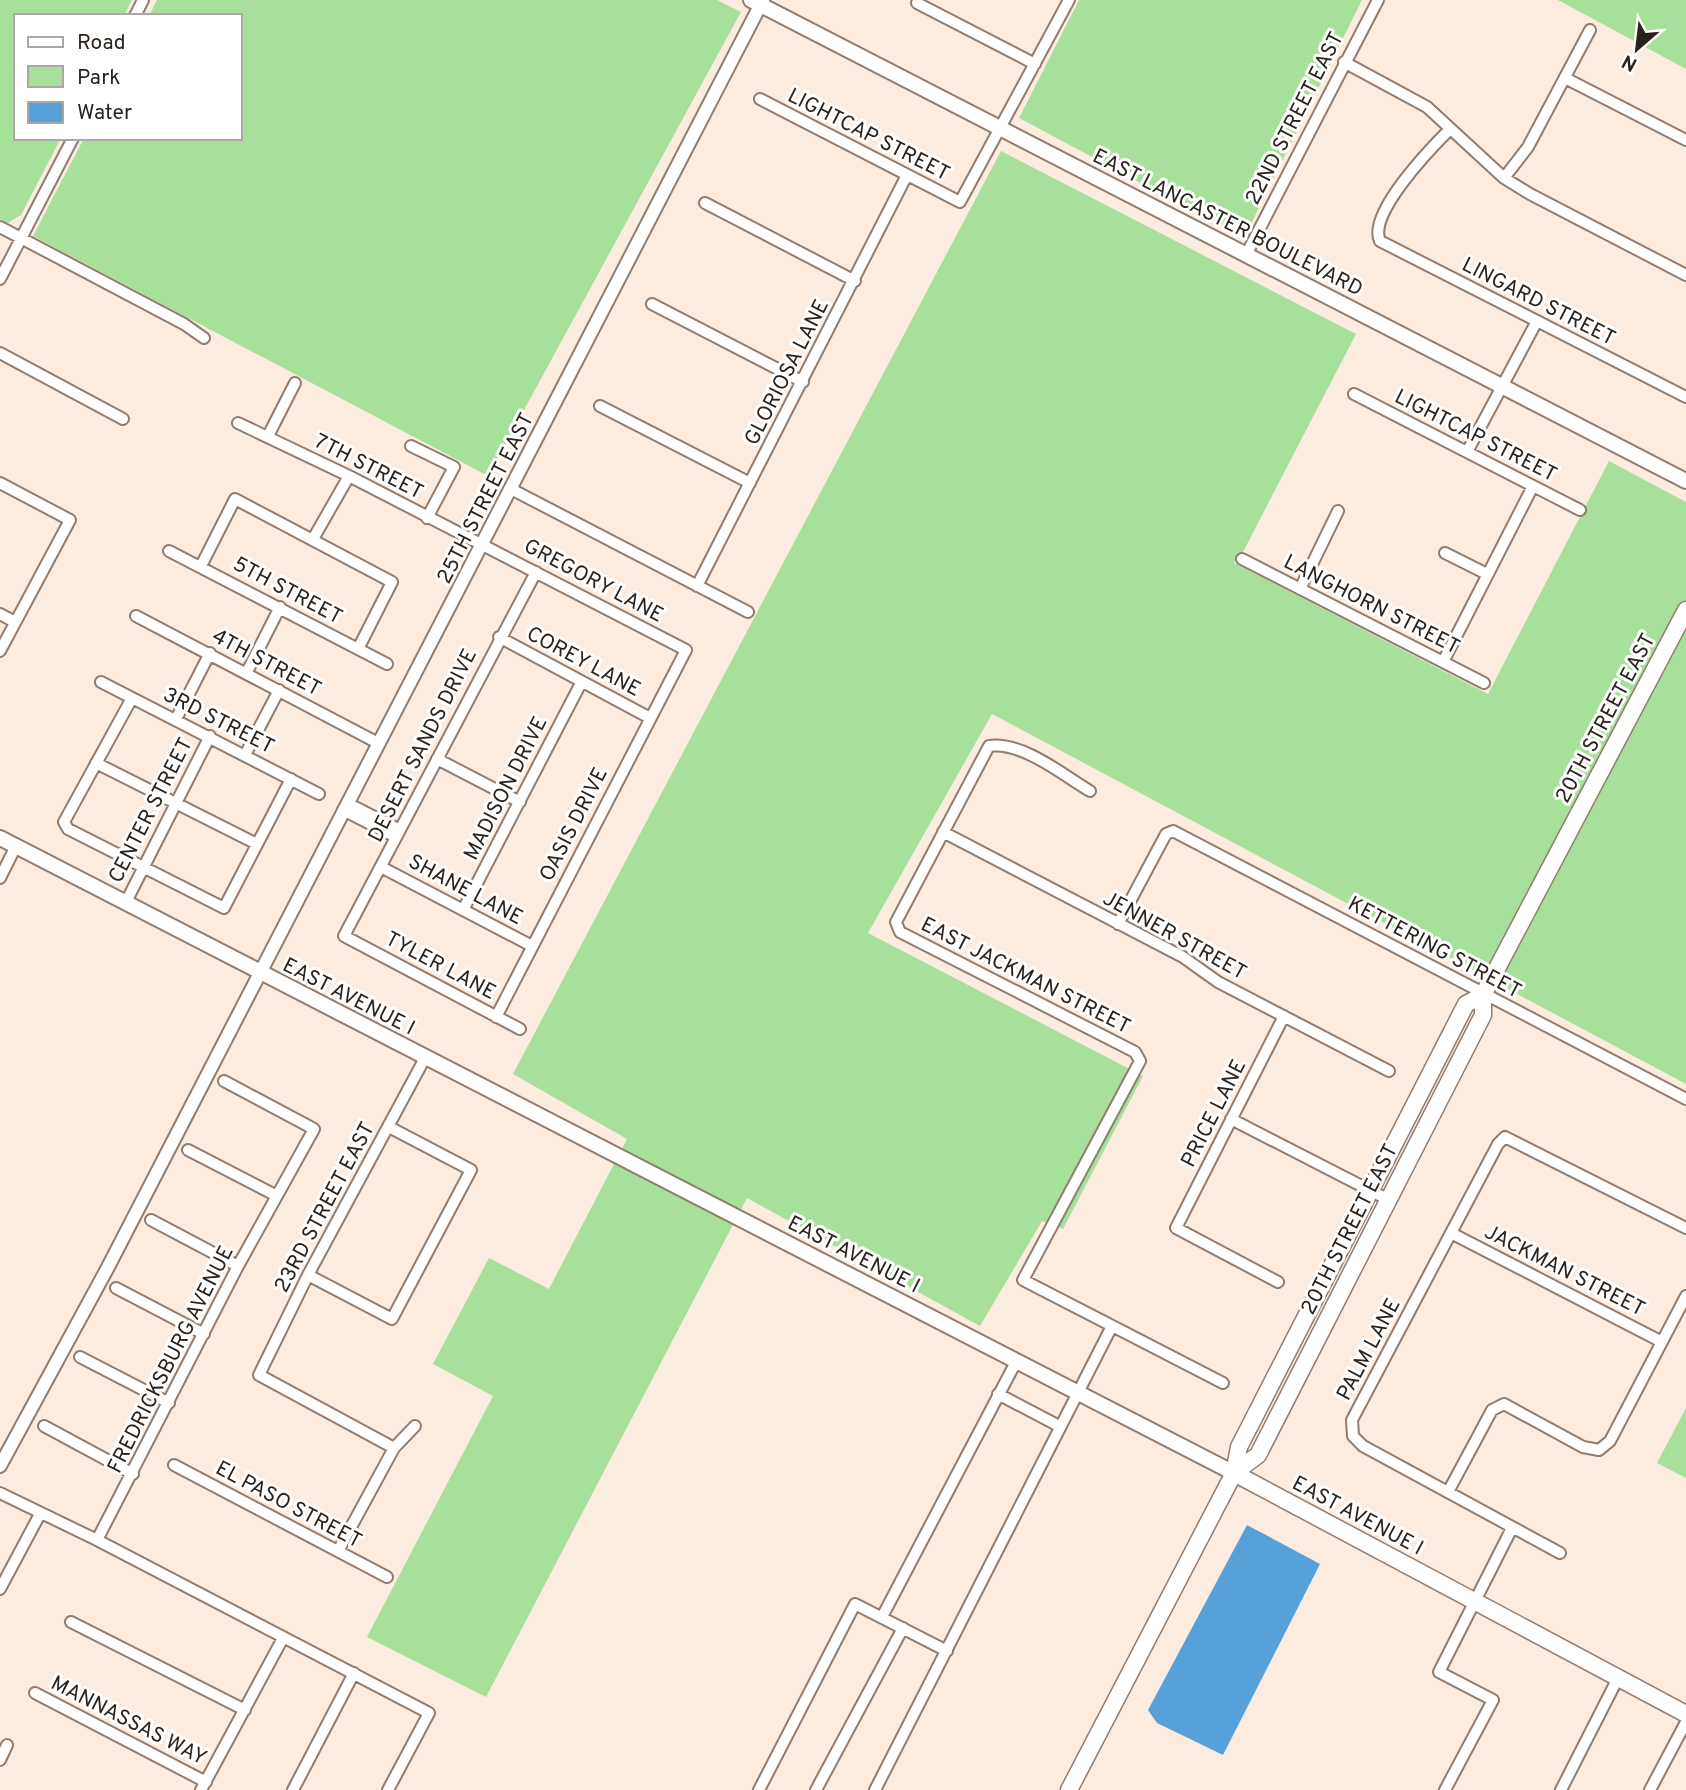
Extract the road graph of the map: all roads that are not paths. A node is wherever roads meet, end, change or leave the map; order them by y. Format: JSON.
{"nodes":[{"id":1,"x":1069,"y":0,"type":"edge"},
{"id":2,"x":1378,"y":0,"type":"edge"},
{"id":3,"x":759,"y":2,"type":"edge"},
{"id":4,"x":917,"y":3,"type":"dead end"},
{"id":5,"x":1590,"y":30,"type":"dead end"},
{"id":6,"x":1344,"y":62,"type":"junction"},
{"id":7,"x":1035,"y":64,"type":"junction"},
{"id":8,"x":1565,"y":78,"type":"junction"},
{"id":9,"x":760,"y":99,"type":"dead end"},
{"id":10,"x":1000,"y":128,"type":"junction"},
{"id":11,"x":1450,"y":129,"type":"junction"},
{"id":12,"x":72,"y":140,"type":"edge"},
{"id":13,"x":1686,"y":140,"type":"edge"},
{"id":14,"x":908,"y":175,"type":"junction"},
{"id":15,"x":1504,"y":178,"type":"junction"},
{"id":16,"x":705,"y":203,"type":"dead end"},
{"id":17,"x":0,"y":227,"type":"edge"},
{"id":18,"x":22,"y":238,"type":"junction"},
{"id":19,"x":1246,"y":255,"type":"junction"},
{"id":20,"x":1686,"y":275,"type":"edge"},
{"id":21,"x":0,"y":279,"type":"edge"},
{"id":22,"x":855,"y":281,"type":"junction"},
{"id":23,"x":652,"y":304,"type":"dead end"},
{"id":24,"x":1536,"y":321,"type":"junction"},
{"id":25,"x":204,"y":338,"type":"dead end"},
{"id":26,"x":0,"y":353,"type":"edge"},
{"id":27,"x":803,"y":382,"type":"junction"},
{"id":28,"x":295,"y":383,"type":"dead end"},
{"id":29,"x":1501,"y":387,"type":"junction"},
{"id":30,"x":1354,"y":394,"type":"dead end"},
{"id":31,"x":1686,"y":397,"type":"edge"},
{"id":32,"x":600,"y":405,"type":"dead end"},
{"id":33,"x":123,"y":419,"type":"dead end"},
{"id":34,"x":238,"y":423,"type":"dead end"},
{"id":35,"x":268,"y":436,"type":"junction"},
{"id":36,"x":411,"y":446,"type":"dead end"},
{"id":37,"x":1467,"y":452,"type":"junction"},
{"id":38,"x":349,"y":476,"type":"junction"},
{"id":39,"x":1686,"y":481,"type":"edge"},
{"id":40,"x":0,"y":483,"type":"edge"},
{"id":41,"x":750,"y":483,"type":"junction"},
{"id":42,"x":1533,"y":486,"type":"junction"},
{"id":43,"x":511,"y":489,"type":"junction"},
{"id":44,"x":1580,"y":510,"type":"dead end"},
{"id":45,"x":1338,"y":511,"type":"dead end"},
{"id":46,"x":426,"y":518,"type":"junction"},
{"id":47,"x":313,"y":539,"type":"junction"},
{"id":48,"x":483,"y":544,"type":"junction"},
{"id":49,"x":169,"y":551,"type":"dead end"},
{"id":50,"x":1445,"y":553,"type":"dead end"},
{"id":51,"x":1242,"y":559,"type":"dead end"},
{"id":52,"x":201,"y":566,"type":"junction"},
{"id":53,"x":536,"y":572,"type":"junction"},
{"id":54,"x":1487,"y":574,"type":"junction"},
{"id":55,"x":697,"y":586,"type":"junction"},
{"id":56,"x":1300,"y":589,"type":"junction"},
{"id":57,"x":280,"y":607,"type":"junction"},
{"id":58,"x":1686,"y":610,"type":"edge"},
{"id":59,"x":747,"y":612,"type":"dead end"},
{"id":60,"x":0,"y":614,"type":"edge"},
{"id":61,"x":136,"y":617,"type":"dead end"},
{"id":62,"x":15,"y":622,"type":"junction"},
{"id":63,"x":499,"y":637,"type":"junction"},
{"id":64,"x":358,"y":649,"type":"junction"},
{"id":65,"x":686,"y":650,"type":"joint"},
{"id":66,"x":0,"y":651,"type":"edge"},
{"id":67,"x":210,"y":653,"type":"junction"},
{"id":68,"x":1443,"y":662,"type":"junction"},
{"id":69,"x":387,"y":664,"type":"dead end"},
{"id":70,"x":247,"y":672,"type":"junction"},
{"id":71,"x":101,"y":682,"type":"dead end"},
{"id":72,"x":581,"y":682,"type":"junction"},
{"id":73,"x":1484,"y":683,"type":"dead end"},
{"id":74,"x":279,"y":690,"type":"junction"},
{"id":75,"x":132,"y":698,"type":"junction"},
{"id":76,"x":650,"y":718,"type":"junction"},
{"id":77,"x":176,"y":719,"type":"junction"},
{"id":78,"x":210,"y":736,"type":"junction"},
{"id":79,"x":378,"y":743,"type":"junction"},
{"id":80,"x":245,"y":755,"type":"junction"},
{"id":81,"x":437,"y":759,"type":"junction"},
{"id":82,"x":96,"y":763,"type":"junction"},
{"id":83,"x":291,"y":779,"type":"junction"},
{"id":84,"x":1090,"y":791,"type":"dead end"},
{"id":85,"x":319,"y":794,"type":"dead end"},
{"id":86,"x":177,"y":802,"type":"junction"},
{"id":87,"x":520,"y":802,"type":"junction"},
{"id":88,"x":345,"y":806,"type":"junction"},
{"id":89,"x":943,"y":832,"type":"junction"},
{"id":90,"x":398,"y":833,"type":"junction"},
{"id":91,"x":0,"y":838,"type":"edge"},
{"id":92,"x":257,"y":844,"type":"junction"},
{"id":93,"x":16,"y":846,"type":"junction"},
{"id":94,"x":144,"y":866,"type":"junction"},
{"id":95,"x":381,"y":867,"type":"junction"},
{"id":96,"x":0,"y":878,"type":"edge"},
{"id":97,"x":125,"y":902,"type":"junction"},
{"id":98,"x":463,"y":910,"type":"junction"},
{"id":99,"x":1118,"y":924,"type":"junction"},
{"id":100,"x":344,"y":936,"type":"joint"},
{"id":101,"x":532,"y":946,"type":"junction"},
{"id":102,"x":260,"y":973,"type":"junction"},
{"id":103,"x":1483,"y":995,"type":"junction"},
{"id":104,"x":1284,"y":1016,"type":"junction"},
{"id":105,"x":496,"y":1017,"type":"junction"},
{"id":106,"x":520,"y":1029,"type":"dead end"},
{"id":107,"x":425,"y":1058,"type":"junction"},
{"id":108,"x":1389,"y":1071,"type":"dead end"},
{"id":109,"x":225,"y":1081,"type":"dead end"},
{"id":110,"x":1686,"y":1099,"type":"edge"},
{"id":111,"x":1231,"y":1119,"type":"junction"},
{"id":112,"x":389,"y":1127,"type":"junction"},
{"id":113,"x":188,"y":1150,"type":"dead end"},
{"id":114,"x":1370,"y":1192,"type":"junction"},
{"id":115,"x":277,"y":1196,"type":"junction"},
{"id":116,"x":1387,"y":1199,"type":"junction"},
{"id":117,"x":151,"y":1220,"type":"dead end"},
{"id":118,"x":1686,"y":1228,"type":"edge"},
{"id":119,"x":1451,"y":1233,"type":"junction"},
{"id":120,"x":238,"y":1266,"type":"junction"},
{"id":121,"x":308,"y":1275,"type":"junction"},
{"id":122,"x":1278,"y":1282,"type":"dead end"},
{"id":123,"x":116,"y":1288,"type":"dead end"},
{"id":124,"x":1686,"y":1296,"type":"edge"},
{"id":125,"x":1112,"y":1326,"type":"junction"},
{"id":126,"x":204,"y":1334,"type":"junction"},
{"id":127,"x":1662,"y":1342,"type":"junction"},
{"id":128,"x":80,"y":1357,"type":"dead end"},
{"id":129,"x":1017,"y":1360,"type":"junction"},
{"id":130,"x":1223,"y":1383,"type":"dead end"},
{"id":131,"x":1077,"y":1392,"type":"junction"},
{"id":132,"x":998,"y":1394,"type":"junction"},
{"id":133,"x":169,"y":1403,"type":"junction"},
{"id":134,"x":44,"y":1426,"type":"dead end"},
{"id":135,"x":415,"y":1426,"type":"dead end"},
{"id":136,"x":1059,"y":1426,"type":"junction"},
{"id":137,"x":394,"y":1448,"type":"junction"},
{"id":138,"x":174,"y":1465,"type":"dead end"},
{"id":139,"x":0,"y":1466,"type":"edge"},
{"id":140,"x":1234,"y":1473,"type":"junction"},
{"id":141,"x":133,"y":1474,"type":"junction"},
{"id":142,"x":1448,"y":1492,"type":"junction"},
{"id":143,"x":0,"y":1493,"type":"edge"},
{"id":144,"x":40,"y":1514,"type":"junction"},
{"id":145,"x":1512,"y":1528,"type":"junction"},
{"id":146,"x":97,"y":1540,"type":"junction"},
{"id":147,"x":338,"y":1552,"type":"junction"},
{"id":148,"x":1560,"y":1553,"type":"dead end"},
{"id":149,"x":387,"y":1577,"type":"dead end"},
{"id":150,"x":0,"y":1589,"type":"edge"},
{"id":151,"x":1475,"y":1602,"type":"junction"},
{"id":152,"x":882,"y":1617,"type":"junction"},
{"id":153,"x":71,"y":1622,"type":"dead end"},
{"id":154,"x":903,"y":1628,"type":"junction"},
{"id":155,"x":283,"y":1638,"type":"junction"},
{"id":156,"x":947,"y":1651,"type":"junction"},
{"id":157,"x":354,"y":1673,"type":"junction"},
{"id":158,"x":1618,"y":1678,"type":"junction"},
{"id":159,"x":35,"y":1693,"type":"dead end"},
{"id":160,"x":246,"y":1710,"type":"junction"},
{"id":161,"x":1686,"y":1714,"type":"edge"},
{"id":162,"x":1686,"y":1722,"type":"edge"},
{"id":163,"x":7,"y":1745,"type":"dead end"},
{"id":164,"x":0,"y":1760,"type":"edge"},
{"id":165,"x":204,"y":1786,"type":"edge"},
{"id":166,"x":293,"y":1790,"type":"edge"},
{"id":167,"x":388,"y":1790,"type":"edge"},
{"id":168,"x":760,"y":1790,"type":"edge"},
{"id":169,"x":816,"y":1790,"type":"edge"},
{"id":170,"x":876,"y":1790,"type":"edge"},
{"id":171,"x":1069,"y":1790,"type":"edge"},
{"id":172,"x":1446,"y":1790,"type":"edge"},
{"id":173,"x":1562,"y":1790,"type":"edge"},
{"id":174,"x":1650,"y":1790,"type":"edge"}],
"edges":[{"from":1,"to":7,"type":"street"},
{"from":2,"to":6,"type":"street","name":"22ND STREET EAST"},
{"from":3,"to":10,"type":"main road","name":"EAST LANCASTER BOULEVARD"},
{"from":3,"to":43,"type":"street","name":"25TH STREET EAST"},
{"from":4,"to":7,"type":"street"},
{"from":5,"to":8,"type":"street"},
{"from":6,"to":11,"type":"street"},
{"from":6,"to":19,"type":"street","name":"22ND STREET EAST"},
{"from":7,"to":10,"type":"street"},
{"from":8,"to":13,"type":"street"},
{"from":8,"to":15,"type":"street"},
{"from":9,"to":14,"type":"street","name":"LIGHTCAP STREET"},
{"from":10,"to":14,"type":"street","name":"LIGHTCAP STREET"},
{"from":10,"to":19,"type":"main road","name":"EAST LANCASTER BOULEVARD"},
{"from":11,"to":15,"type":"street"},
{"from":11,"to":24,"type":"street","name":"LINGARD STREET"},
{"from":12,"to":18,"type":"street"},
{"from":14,"to":22,"type":"street","name":"GLORIOSA LANE"},
{"from":15,"to":20,"type":"street"},
{"from":16,"to":22,"type":"street"},
{"from":17,"to":18,"type":"street"},
{"from":18,"to":21,"type":"street"},
{"from":18,"to":25,"type":"street"},
{"from":19,"to":29,"type":"main road","name":"EAST LANCASTER BOULEVARD"},
{"from":22,"to":27,"type":"street","name":"GLORIOSA LANE"},
{"from":23,"to":27,"type":"street"},
{"from":24,"to":29,"type":"street"},
{"from":24,"to":31,"type":"street","name":"LINGARD STREET"},
{"from":26,"to":33,"type":"street"},
{"from":27,"to":41,"type":"street","name":"GLORIOSA LANE"},
{"from":28,"to":35,"type":"street"},
{"from":29,"to":37,"type":"street"},
{"from":29,"to":39,"type":"main road","name":"EAST LANCASTER BOULEVARD"},
{"from":30,"to":37,"type":"street","name":"LIGHTCAP STREET"},
{"from":32,"to":41,"type":"street"},
{"from":34,"to":35,"type":"street","name":"7TH STREET"},
{"from":35,"to":38,"type":"street","name":"7TH STREET"},
{"from":36,"to":46,"type":"street"},
{"from":37,"to":42,"type":"street","name":"LIGHTCAP STREET"},
{"from":38,"to":46,"type":"street","name":"7TH STREET"},
{"from":38,"to":47,"type":"street"},
{"from":40,"to":62,"type":"street"},
{"from":41,"to":55,"type":"street","name":"GLORIOSA LANE"},
{"from":42,"to":44,"type":"street","name":"LIGHTCAP STREET"},
{"from":42,"to":54,"type":"street"},
{"from":43,"to":48,"type":"street","name":"25TH STREET EAST"},
{"from":43,"to":55,"type":"street"},
{"from":45,"to":56,"type":"street"},
{"from":46,"to":48,"type":"street","name":"7TH STREET"},
{"from":47,"to":52,"type":"street"},
{"from":47,"to":64,"type":"street"},
{"from":48,"to":53,"type":"street","name":"GREGORY LANE"},
{"from":48,"to":79,"type":"street","name":"25TH STREET EAST"},
{"from":49,"to":52,"type":"street","name":"5TH STREET"},
{"from":50,"to":54,"type":"street"},
{"from":51,"to":56,"type":"street","name":"LANGHORN STREET"},
{"from":52,"to":57,"type":"street","name":"5TH STREET"},
{"from":53,"to":63,"type":"street","name":"DESERT SANDS DRIVE"},
{"from":53,"to":65,"type":"street","name":"GREGORY LANE"},
{"from":54,"to":68,"type":"street"},
{"from":55,"to":59,"type":"street"},
{"from":56,"to":68,"type":"street","name":"LANGHORN STREET"},
{"from":57,"to":64,"type":"street","name":"5TH STREET"},
{"from":57,"to":70,"type":"street"},
{"from":58,"to":103,"type":"main road","name":"20TH STREET EAST"},
{"from":60,"to":62,"type":"street"},
{"from":61,"to":67,"type":"street","name":"4TH STREET"},
{"from":62,"to":66,"type":"street"},
{"from":63,"to":72,"type":"street","name":"COREY LANE"},
{"from":63,"to":81,"type":"street","name":"DESERT SANDS DRIVE"},
{"from":64,"to":69,"type":"street","name":"5TH STREET"},
{"from":65,"to":76,"type":"street","name":"OASIS DRIVE"},
{"from":67,"to":70,"type":"street","name":"4TH STREET"},
{"from":67,"to":77,"type":"street"},
{"from":68,"to":73,"type":"street","name":"LANGHORN STREET"},
{"from":70,"to":74,"type":"street","name":"4TH STREET"},
{"from":71,"to":75,"type":"street","name":"3RD STREET"},
{"from":72,"to":76,"type":"street","name":"COREY LANE"},
{"from":72,"to":87,"type":"street","name":"MADISON DRIVE"},
{"from":74,"to":79,"type":"street","name":"4TH STREET"},
{"from":74,"to":80,"type":"street"},
{"from":75,"to":77,"type":"street","name":"3RD STREET"},
{"from":75,"to":82,"type":"street"},
{"from":76,"to":101,"type":"street","name":"OASIS DRIVE"},
{"from":77,"to":78,"type":"street","name":"3RD STREET"},
{"from":78,"to":80,"type":"street","name":"3RD STREET"},
{"from":78,"to":86,"type":"street","name":"CENTER STREET"},
{"from":79,"to":88,"type":"street","name":"25TH STREET EAST"},
{"from":80,"to":83,"type":"street","name":"3RD STREET"},
{"from":81,"to":87,"type":"street"},
{"from":81,"to":90,"type":"street","name":"DESERT SANDS DRIVE"},
{"from":82,"to":86,"type":"street"},
{"from":82,"to":94,"type":"street"},
{"from":83,"to":85,"type":"street","name":"3RD STREET"},
{"from":83,"to":92,"type":"street"},
{"from":84,"to":89,"type":"street"},
{"from":86,"to":92,"type":"street"},
{"from":86,"to":94,"type":"street","name":"CENTER STREET"},
{"from":87,"to":98,"type":"street","name":"MADISON DRIVE"},
{"from":88,"to":90,"type":"street"},
{"from":88,"to":102,"type":"street","name":"25TH STREET EAST"},
{"from":89,"to":99,"type":"street","name":"JENNER STREET"},
{"from":89,"to":125,"type":"street","name":"EAST JACKMAN STREET"},
{"from":90,"to":95,"type":"street","name":"DESERT SANDS DRIVE"},
{"from":91,"to":93,"type":"main road","name":"EAST AVENUE I"},
{"from":92,"to":94,"type":"street"},
{"from":93,"to":96,"type":"street"},
{"from":93,"to":97,"type":"main road","name":"EAST AVENUE I"},
{"from":94,"to":97,"type":"street","name":"CENTER STREET"},
{"from":95,"to":98,"type":"street","name":"SHANE LANE"},
{"from":95,"to":100,"type":"street","name":"DESERT SANDS DRIVE"},
{"from":97,"to":102,"type":"main road","name":"EAST AVENUE I"},
{"from":98,"to":101,"type":"street","name":"SHANE LANE"},
{"from":99,"to":103,"type":"street","name":"KETTERING STREET"},
{"from":99,"to":104,"type":"street","name":"JENNER STREET"},
{"from":100,"to":105,"type":"street","name":"TYLER LANE"},
{"from":101,"to":105,"type":"street","name":"OASIS DRIVE"},
{"from":102,"to":107,"type":"main road","name":"EAST AVENUE I"},
{"from":102,"to":139,"type":"street","name":"25TH STREET EAST"},
{"from":103,"to":110,"type":"street","name":"KETTERING STREET"},
{"from":103,"to":114,"type":"main road","name":"20TH STREET EAST"},
{"from":103,"to":116,"type":"main road","name":"20TH STREET EAST"},
{"from":104,"to":108,"type":"street","name":"JENNER STREET"},
{"from":104,"to":111,"type":"street","name":"PRICE LANE"},
{"from":105,"to":106,"type":"street","name":"TYLER LANE"},
{"from":107,"to":112,"type":"street","name":"23RD STREET EAST"},
{"from":107,"to":129,"type":"main road","name":"EAST AVENUE I"},
{"from":109,"to":115,"type":"street","name":"FREDRICKSBURG AVENUE"},
{"from":111,"to":114,"type":"street"},
{"from":111,"to":122,"type":"street","name":"PRICE LANE"},
{"from":112,"to":121,"type":"street","name":"23RD STREET EAST"},
{"from":112,"to":121,"type":"street"},
{"from":113,"to":115,"type":"street"},
{"from":114,"to":116,"type":"street"},
{"from":114,"to":140,"type":"main road","name":"20TH STREET EAST"},
{"from":115,"to":120,"type":"street","name":"FREDRICKSBURG AVENUE"},
{"from":116,"to":140,"type":"main road","name":"20TH STREET EAST"},
{"from":117,"to":120,"type":"street"},
{"from":118,"to":119,"type":"street","name":"PALM LANE"},
{"from":119,"to":127,"type":"street","name":"JACKMAN STREET"},
{"from":119,"to":142,"type":"street","name":"PALM LANE"},
{"from":120,"to":126,"type":"street","name":"FREDRICKSBURG AVENUE"},
{"from":121,"to":137,"type":"street","name":"23RD STREET EAST"},
{"from":123,"to":126,"type":"street"},
{"from":124,"to":127,"type":"street"},
{"from":125,"to":130,"type":"street"},
{"from":125,"to":131,"type":"street"},
{"from":126,"to":133,"type":"street","name":"FREDRICKSBURG AVENUE"},
{"from":127,"to":142,"type":"street"},
{"from":128,"to":133,"type":"street"},
{"from":129,"to":131,"type":"main road","name":"EAST AVENUE I"},
{"from":129,"to":132,"type":"street"},
{"from":131,"to":136,"type":"street"},
{"from":131,"to":140,"type":"main road","name":"EAST AVENUE I"},
{"from":132,"to":136,"type":"street"},
{"from":132,"to":152,"type":"street"},
{"from":133,"to":141,"type":"street","name":"FREDRICKSBURG AVENUE"},
{"from":134,"to":141,"type":"street"},
{"from":135,"to":137,"type":"street"},
{"from":136,"to":156,"type":"street"},
{"from":137,"to":147,"type":"street"},
{"from":138,"to":147,"type":"street","name":"EL PASO STREET"},
{"from":140,"to":151,"type":"main road","name":"EAST AVENUE I"},
{"from":140,"to":171,"type":"main road","name":"20TH STREET EAST"},
{"from":141,"to":146,"type":"street","name":"FREDRICKSBURG AVENUE"},
{"from":142,"to":145,"type":"street","name":"PALM LANE"},
{"from":143,"to":144,"type":"street"},
{"from":144,"to":146,"type":"street"},
{"from":144,"to":150,"type":"street"},
{"from":145,"to":148,"type":"street","name":"PALM LANE"},
{"from":145,"to":151,"type":"street"},
{"from":146,"to":155,"type":"street"},
{"from":147,"to":149,"type":"street","name":"EL PASO STREET"},
{"from":151,"to":158,"type":"main road","name":"EAST AVENUE I"},
{"from":151,"to":172,"type":"street"},
{"from":152,"to":154,"type":"street"},
{"from":152,"to":168,"type":"street"},
{"from":153,"to":160,"type":"street"},
{"from":154,"to":156,"type":"street"},
{"from":154,"to":169,"type":"street"},
{"from":155,"to":157,"type":"street"},
{"from":155,"to":160,"type":"street"},
{"from":156,"to":170,"type":"street"},
{"from":157,"to":166,"type":"street"},
{"from":157,"to":167,"type":"street"},
{"from":158,"to":161,"type":"main road","name":"EAST AVENUE I"},
{"from":158,"to":173,"type":"street"},
{"from":159,"to":165,"type":"street","name":"MANNASSAS WAY"},
{"from":160,"to":165,"type":"street"},
{"from":162,"to":174,"type":"street"},
{"from":163,"to":164,"type":"street"}]}
